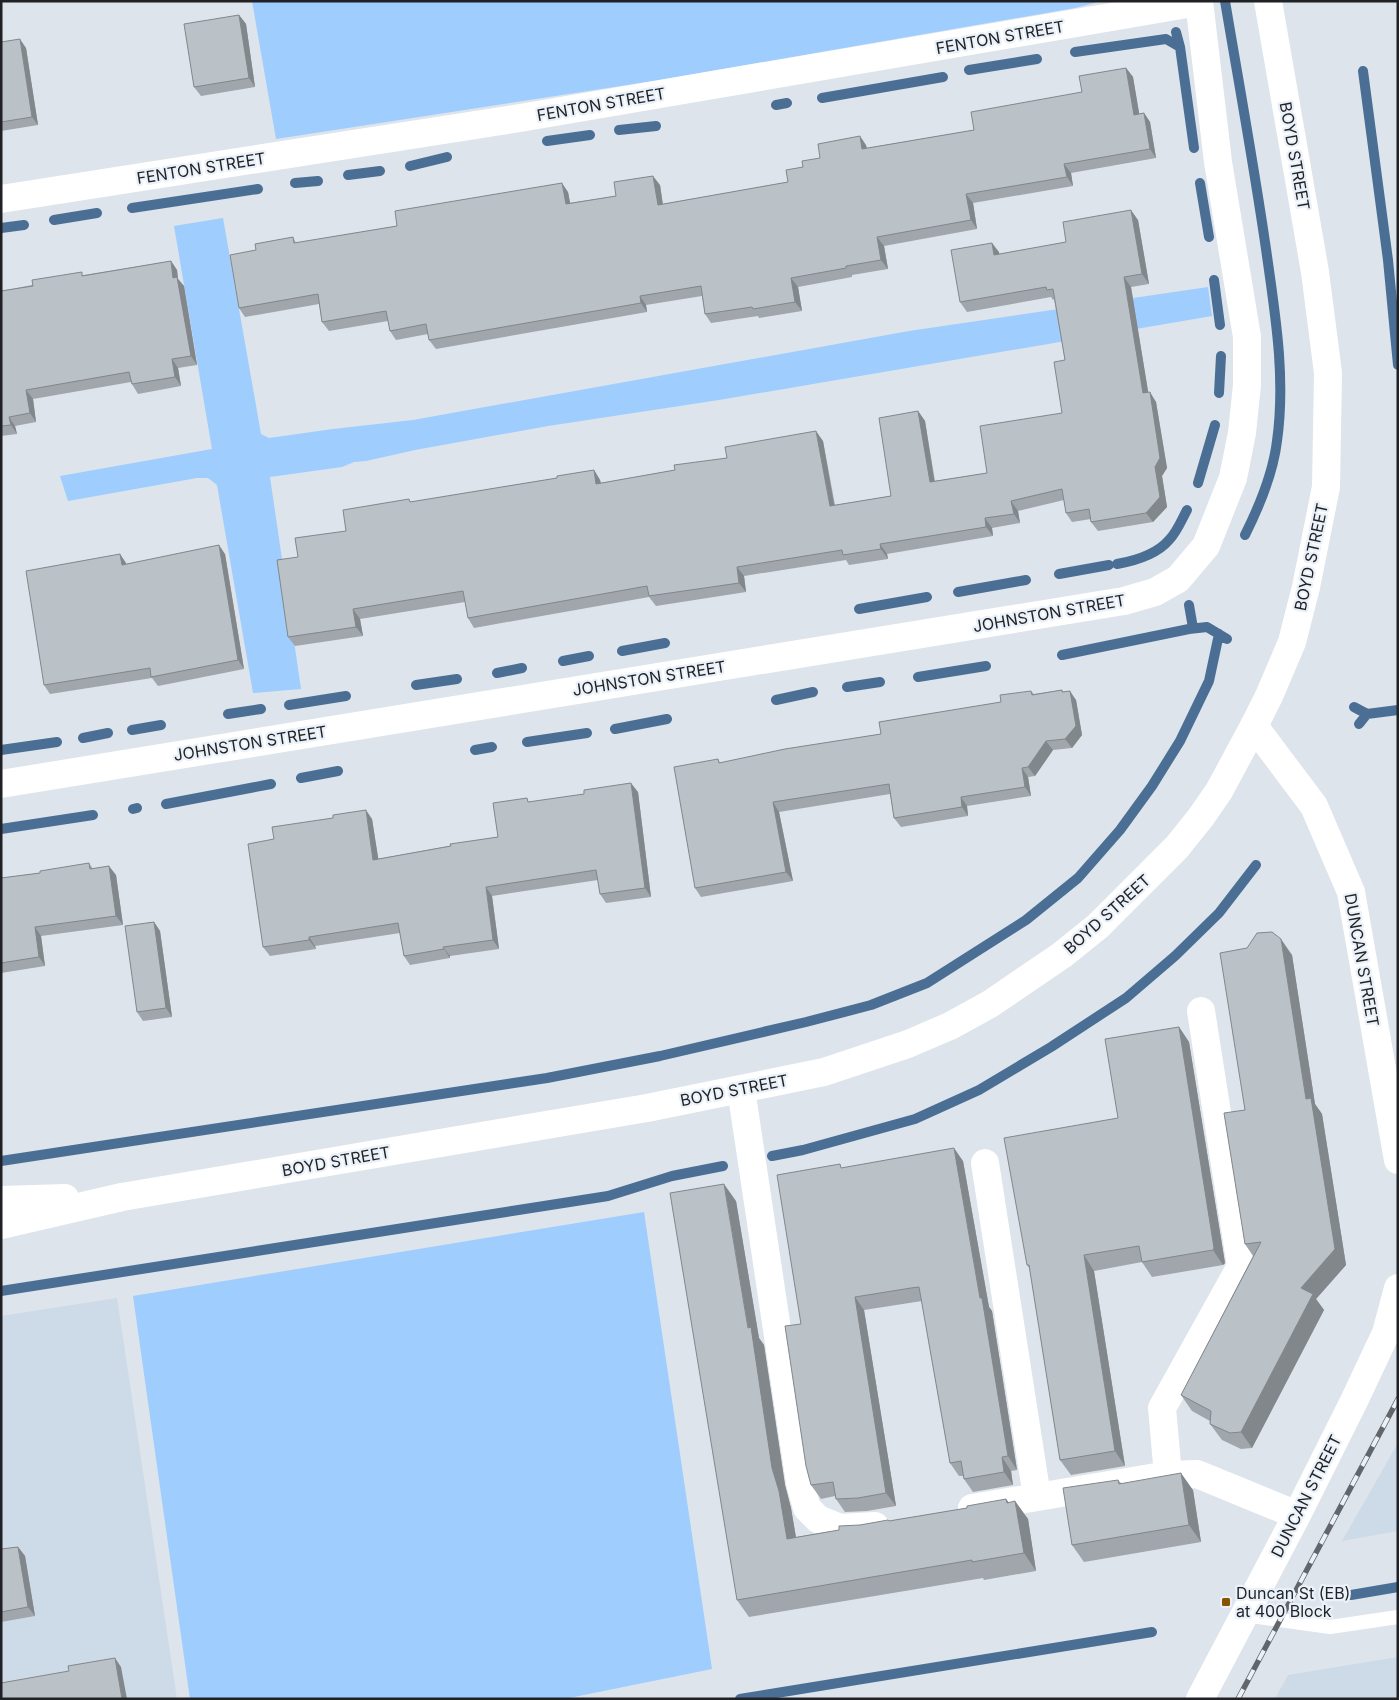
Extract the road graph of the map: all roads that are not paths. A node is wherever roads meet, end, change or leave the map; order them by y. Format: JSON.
{"nodes":[{"id":1,"x":1268,"y":1,"type":"edge"},
{"id":2,"x":1199,"y":2,"type":"edge"},
{"id":3,"x":1,"y":199,"type":"edge"},
{"id":4,"x":1254,"y":726,"type":"junction"},
{"id":5,"x":1,"y":784,"type":"edge"},
{"id":6,"x":1202,"y":1011,"type":"dead end"},
{"id":7,"x":741,"y":1089,"type":"junction"},
{"id":8,"x":1398,"y":1160,"type":"edge"},
{"id":9,"x":985,"y":1163,"type":"dead end"},
{"id":10,"x":122,"y":1197,"type":"junction"},
{"id":11,"x":1,"y":1200,"type":"edge"},
{"id":12,"x":1,"y":1225,"type":"edge"},
{"id":13,"x":1398,"y":1288,"type":"edge"},
{"id":14,"x":1392,"y":1338,"type":"edge"},
{"id":15,"x":1168,"y":1475,"type":"junction"},
{"id":16,"x":1037,"y":1497,"type":"junction"},
{"id":17,"x":950,"y":1511,"type":"edge"},
{"id":18,"x":1297,"y":1515,"type":"junction"},
{"id":19,"x":896,"y":1522,"type":"edge"},
{"id":20,"x":1244,"y":1615,"type":"junction"},
{"id":21,"x":1398,"y":1617,"type":"edge"},
{"id":22,"x":1200,"y":1699,"type":"edge"}],
"edges":[{"from":1,"to":4,"type":"street","name":"BOYD STREET"},
{"from":2,"to":3,"type":"street","name":"FENTON STREET"},
{"from":2,"to":5,"type":"street","name":"JOHNSTON STREET"},
{"from":4,"to":7,"type":"street","name":"BOYD STREET"},
{"from":4,"to":8,"type":"street","name":"DUNCAN STREET"},
{"from":6,"to":15,"type":"street"},
{"from":7,"to":10,"type":"street","name":"BOYD STREET"},
{"from":7,"to":19,"type":"street"},
{"from":9,"to":16,"type":"street"},
{"from":10,"to":11,"type":"street","name":"BOYD STREET"},
{"from":10,"to":12,"type":"street","name":"BOYD STREET"},
{"from":13,"to":14,"type":"street","name":"DUNCAN STREET"},
{"from":14,"to":18,"type":"street","name":"DUNCAN STREET"},
{"from":15,"to":16,"type":"street"},
{"from":15,"to":18,"type":"street"},
{"from":16,"to":17,"type":"street"},
{"from":18,"to":20,"type":"street","name":"DUNCAN STREET"},
{"from":20,"to":21,"type":"lane"},
{"from":20,"to":22,"type":"street","name":"DUNCAN STREET"}]}
